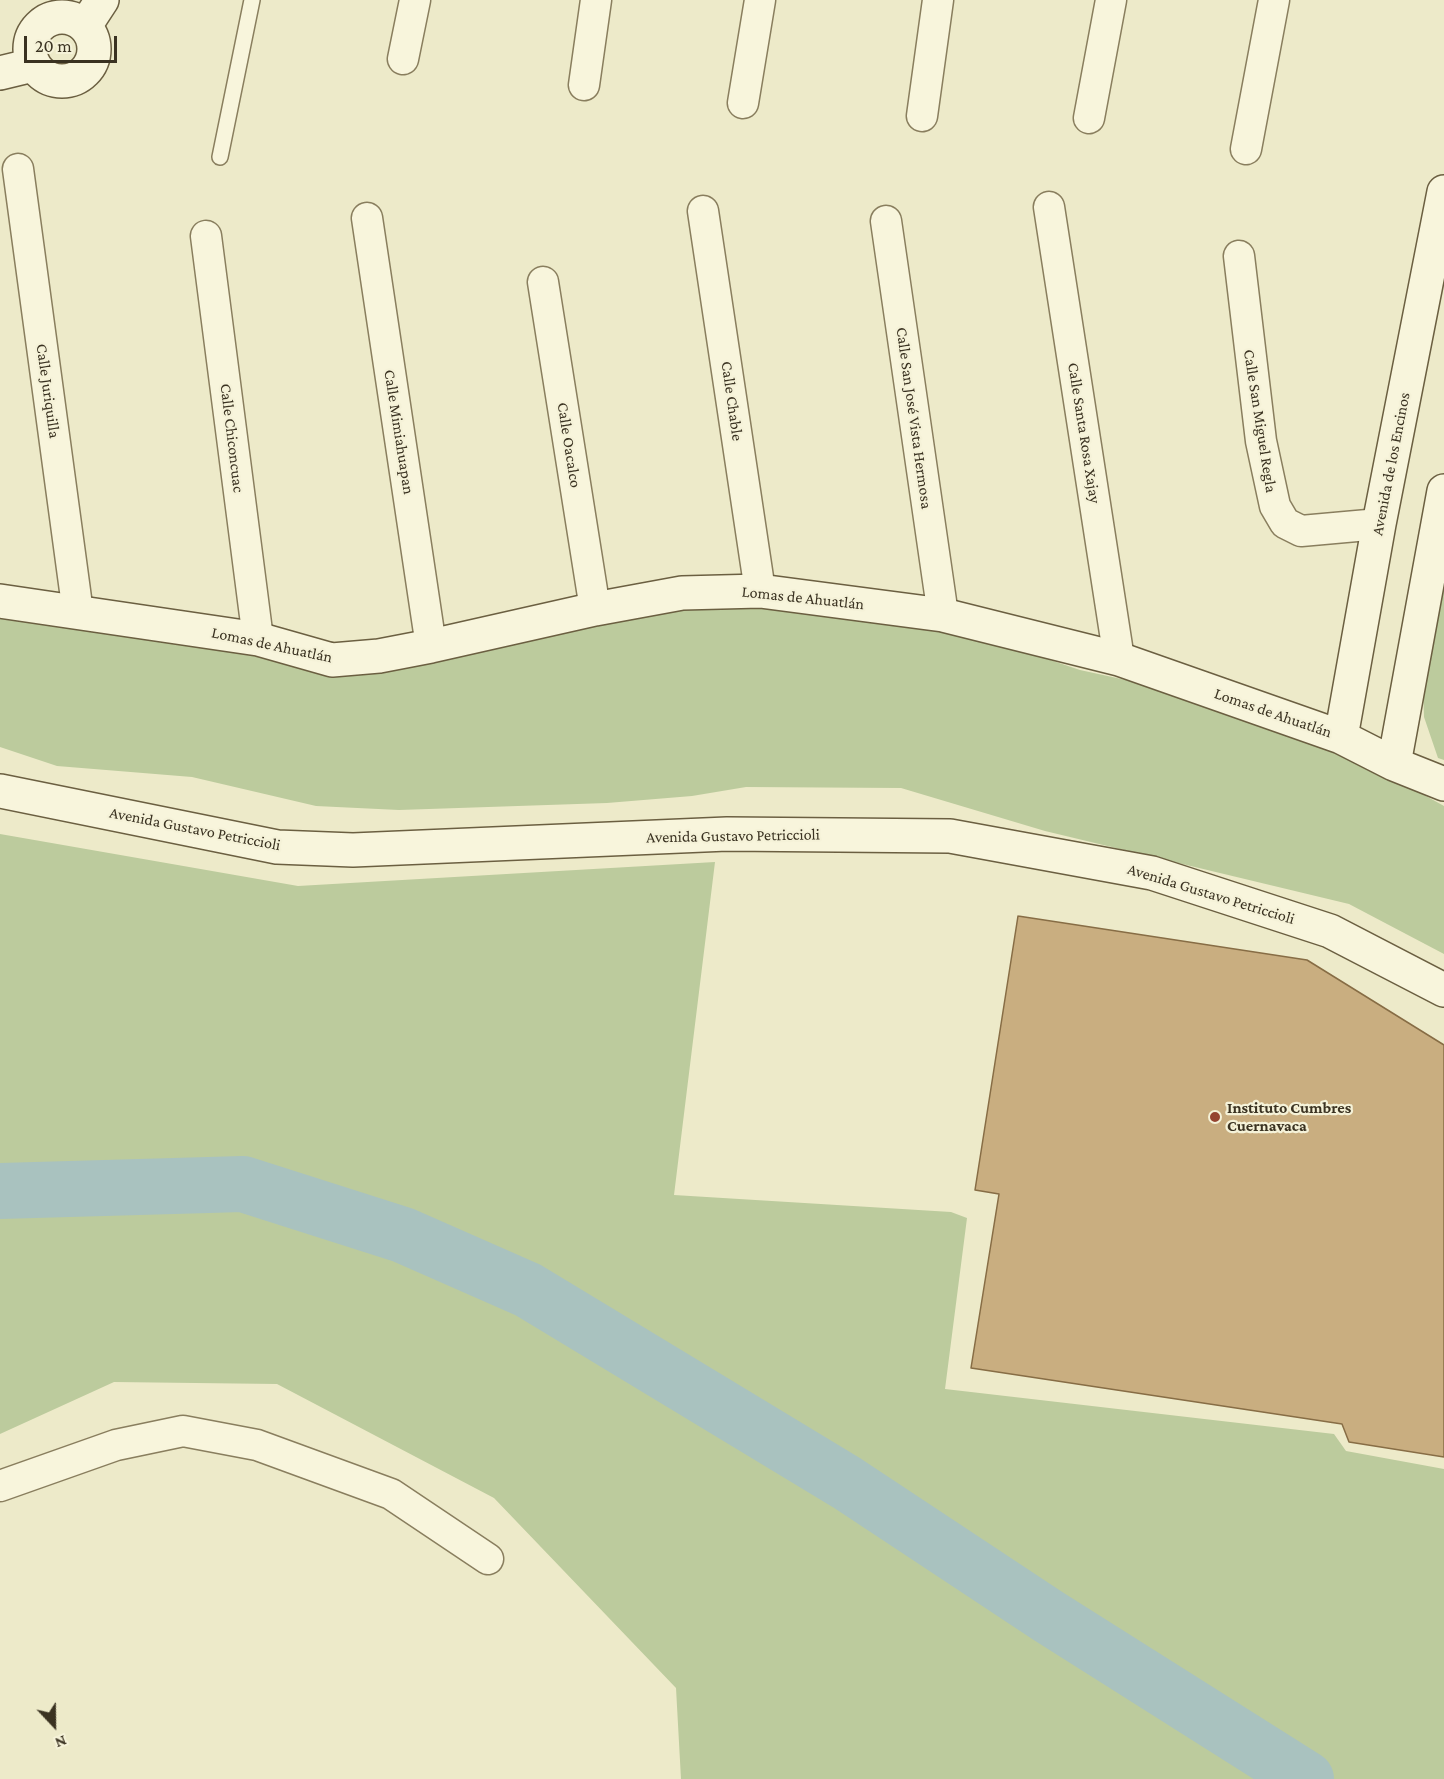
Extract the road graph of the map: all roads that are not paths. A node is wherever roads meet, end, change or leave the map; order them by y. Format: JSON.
{"nodes":[{"id":1,"x":252,"y":0,"type":"edge"},
{"id":2,"x":415,"y":0,"type":"edge"},
{"id":3,"x":596,"y":0,"type":"edge"},
{"id":4,"x":760,"y":0,"type":"edge"},
{"id":5,"x":938,"y":0,"type":"edge"},
{"id":6,"x":1111,"y":0,"type":"edge"},
{"id":7,"x":1274,"y":0,"type":"edge"},
{"id":8,"x":93,"y":13,"type":"edge"},
{"id":9,"x":403,"y":59,"type":"dead end"},
{"id":10,"x":33,"y":65,"type":"junction"},
{"id":11,"x":0,"y":73,"type":"edge"},
{"id":12,"x":584,"y":85,"type":"dead end"},
{"id":13,"x":743,"y":103,"type":"dead end"},
{"id":14,"x":922,"y":116,"type":"dead end"},
{"id":15,"x":1089,"y":118,"type":"dead end"},
{"id":16,"x":1246,"y":149,"type":"dead end"},
{"id":17,"x":220,"y":157,"type":"dead end"},
{"id":18,"x":18,"y":169,"type":"dead end"},
{"id":19,"x":1444,"y":192,"type":"edge"},
{"id":20,"x":1049,"y":207,"type":"dead end"},
{"id":21,"x":704,"y":211,"type":"dead end"},
{"id":22,"x":367,"y":218,"type":"dead end"},
{"id":23,"x":886,"y":221,"type":"dead end"},
{"id":24,"x":206,"y":236,"type":"dead end"},
{"id":25,"x":1239,"y":256,"type":"dead end"},
{"id":26,"x":543,"y":282,"type":"dead end"},
{"id":27,"x":1444,"y":491,"type":"edge"},
{"id":28,"x":1379,"y":524,"type":"junction"},
{"id":29,"x":760,"y":591,"type":"junction"},
{"id":30,"x":0,"y":601,"type":"edge"},
{"id":31,"x":595,"y":609,"type":"junction"},
{"id":32,"x":78,"y":613,"type":"junction"},
{"id":33,"x":943,"y":615,"type":"junction"},
{"id":34,"x":258,"y":639,"type":"junction"},
{"id":35,"x":431,"y":646,"type":"junction"},
{"id":36,"x":1119,"y":658,"type":"junction"},
{"id":37,"x":1341,"y":737,"type":"junction"},
{"id":38,"x":1394,"y":764,"type":"junction"},
{"id":39,"x":1444,"y":784,"type":"edge"},
{"id":40,"x":0,"y":791,"type":"edge"},
{"id":41,"x":1444,"y":990,"type":"edge"},
{"id":42,"x":0,"y":1486,"type":"edge"},
{"id":43,"x":488,"y":1559,"type":"dead end"}],
"edges":[{"from":1,"to":17,"type":"lane"},
{"from":2,"to":9,"type":"street"},
{"from":3,"to":12,"type":"street"},
{"from":4,"to":13,"type":"street"},
{"from":5,"to":14,"type":"street"},
{"from":6,"to":15,"type":"street"},
{"from":7,"to":16,"type":"street"},
{"from":8,"to":10,"type":"street"},
{"from":8,"to":10,"type":"street"},
{"from":10,"to":11,"type":"street"},
{"from":18,"to":32,"type":"street","name":"Calle Juriquilla"},
{"from":19,"to":28,"type":"street","name":"Avenida de los Encinos"},
{"from":20,"to":36,"type":"street","name":"Calle Santa Rosa Xajay"},
{"from":21,"to":29,"type":"street","name":"Calle Chable"},
{"from":22,"to":35,"type":"street","name":"Calle Mimiahuapan"},
{"from":23,"to":33,"type":"street","name":"Calle San José Vista Hermosa"},
{"from":24,"to":34,"type":"street","name":"Calle Chiconcuac"},
{"from":25,"to":28,"type":"street","name":"Calle San Miguel Regla"},
{"from":26,"to":31,"type":"street","name":"Calle Oacalco"},
{"from":27,"to":38,"type":"street"},
{"from":28,"to":37,"type":"street","name":"Avenida de los Encinos"},
{"from":29,"to":31,"type":"street","name":"Lomas de Ahuatlán"},
{"from":29,"to":33,"type":"street","name":"Lomas de Ahuatlán"},
{"from":30,"to":32,"type":"street","name":"Lomas de Ahuatlán"},
{"from":31,"to":35,"type":"street","name":"Lomas de Ahuatlán"},
{"from":32,"to":34,"type":"street","name":"Lomas de Ahuatlán"},
{"from":33,"to":36,"type":"street","name":"Lomas de Ahuatlán"},
{"from":34,"to":35,"type":"street","name":"Lomas de Ahuatlán"},
{"from":36,"to":37,"type":"street","name":"Lomas de Ahuatlán"},
{"from":37,"to":38,"type":"street","name":"Lomas de Ahuatlán"},
{"from":38,"to":39,"type":"street","name":"Lomas de Ahuatlán"},
{"from":40,"to":41,"type":"street","name":"Avenida Gustavo Petriccioli"},
{"from":42,"to":43,"type":"street"}]}
